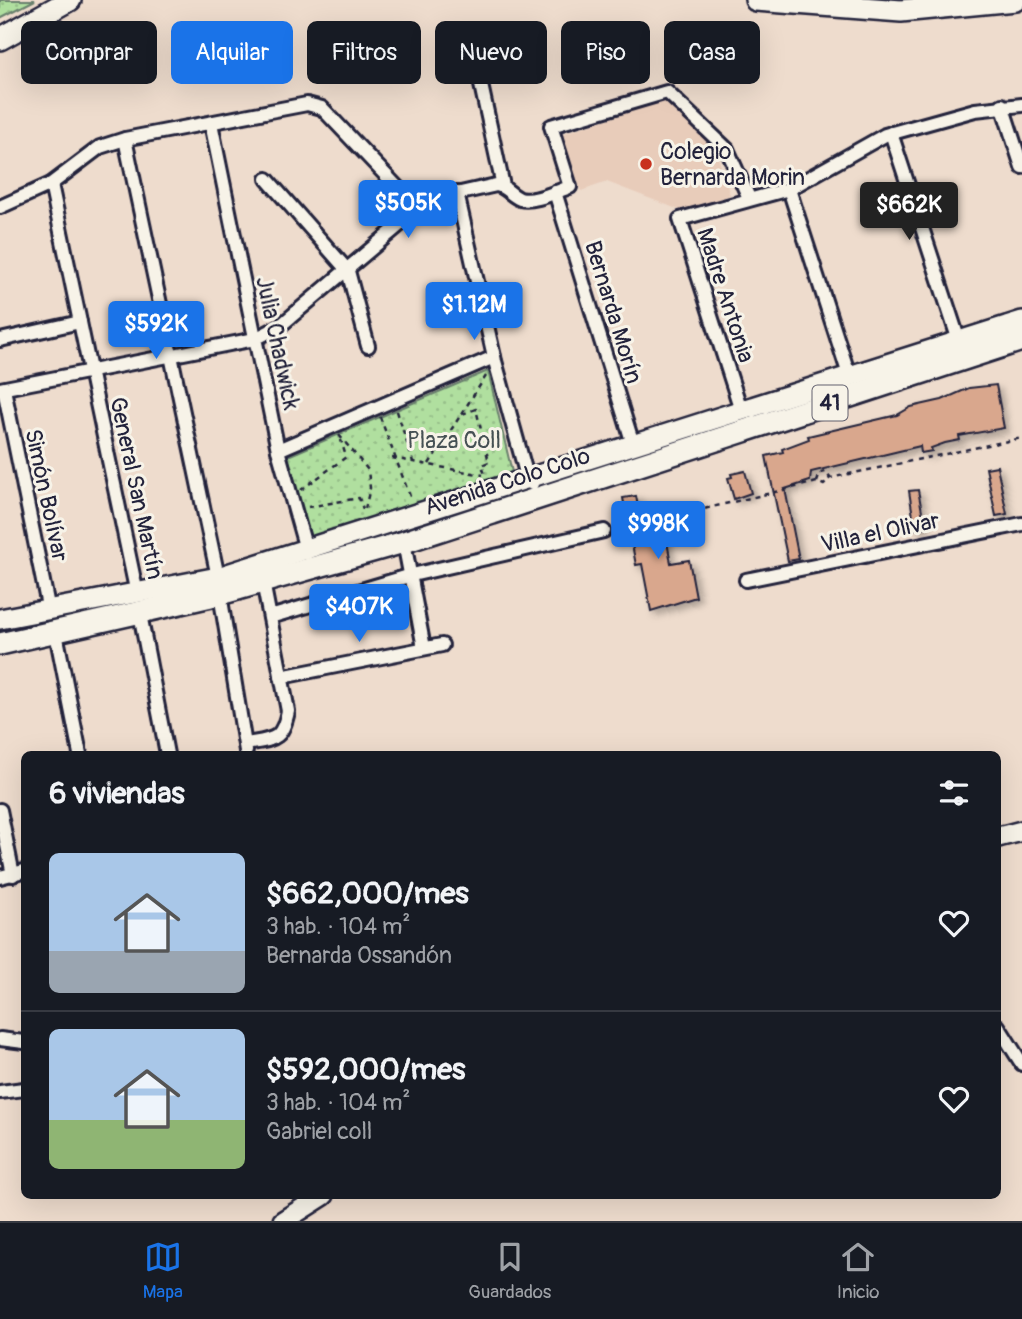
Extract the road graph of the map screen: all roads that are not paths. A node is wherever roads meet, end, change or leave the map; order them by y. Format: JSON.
{"nodes":[{"id":1,"x":70,"y":0,"type":"edge"},
{"id":2,"x":756,"y":0,"type":"edge"},
{"id":3,"x":1015,"y":0,"type":"edge"},
{"id":4,"x":0,"y":39,"type":"edge"},
{"id":5,"x":481,"y":84,"type":"edge"},
{"id":6,"x":1022,"y":104,"type":"edge"},
{"id":7,"x":1002,"y":105,"type":"junction"},
{"id":8,"x":211,"y":123,"type":"junction"},
{"id":9,"x":891,"y":133,"type":"junction"},
{"id":10,"x":125,"y":139,"type":"junction"},
{"id":11,"x":1022,"y":167,"type":"edge"},
{"id":12,"x":267,"y":179,"type":"dead end"},
{"id":13,"x":51,"y":184,"type":"junction"},
{"id":14,"x":503,"y":186,"type":"junction"},
{"id":15,"x":789,"y":189,"type":"junction"},
{"id":16,"x":555,"y":192,"type":"junction"},
{"id":17,"x":457,"y":193,"type":"junction"},
{"id":18,"x":749,"y":198,"type":"junction"},
{"id":19,"x":0,"y":207,"type":"edge"},
{"id":20,"x":418,"y":209,"type":"junction"},
{"id":21,"x":348,"y":271,"type":"junction"},
{"id":22,"x":1022,"y":321,"type":"edge"},
{"id":23,"x":80,"y":322,"type":"junction"},
{"id":24,"x":255,"y":339,"type":"junction"},
{"id":25,"x":0,"y":340,"type":"edge"},
{"id":26,"x":1022,"y":340,"type":"edge"},
{"id":27,"x":959,"y":341,"type":"junction"},
{"id":28,"x":368,"y":346,"type":"dead end"},
{"id":29,"x":172,"y":356,"type":"junction"},
{"id":30,"x":495,"y":359,"type":"junction"},
{"id":31,"x":91,"y":372,"type":"junction"},
{"id":32,"x":849,"y":375,"type":"junction"},
{"id":33,"x":2,"y":389,"type":"edge"},
{"id":34,"x":741,"y":410,"type":"junction"},
{"id":35,"x":633,"y":444,"type":"junction"},
{"id":36,"x":278,"y":450,"type":"junction"},
{"id":37,"x":522,"y":482,"type":"junction"},
{"id":38,"x":545,"y":496,"type":"junction"},
{"id":39,"x":1022,"y":524,"type":"edge"},
{"id":40,"x":604,"y":531,"type":"dead end"},
{"id":41,"x":404,"y":542,"type":"junction"},
{"id":42,"x":304,"y":547,"type":"junction"},
{"id":43,"x":314,"y":568,"type":"junction"},
{"id":44,"x":412,"y":575,"type":"junction"},
{"id":45,"x":746,"y":580,"type":"dead end"},
{"id":46,"x":263,"y":582,"type":"junction"},
{"id":47,"x":219,"y":585,"type":"junction"},
{"id":48,"x":139,"y":604,"type":"junction"},
{"id":49,"x":49,"y":611,"type":"junction"},
{"id":50,"x":270,"y":617,"type":"junction"},
{"id":51,"x":0,"y":618,"type":"edge"},
{"id":52,"x":57,"y":634,"type":"junction"},
{"id":53,"x":0,"y":644,"type":"edge"},
{"id":54,"x":442,"y":645,"type":"dead end"},
{"id":55,"x":424,"y":648,"type":"junction"},
{"id":56,"x":281,"y":677,"type":"junction"},
{"id":57,"x":79,"y":751,"type":"edge"},
{"id":58,"x":166,"y":751,"type":"edge"},
{"id":59,"x":0,"y":810,"type":"edge"},
{"id":60,"x":1022,"y":831,"type":"edge"},
{"id":61,"x":1001,"y":836,"type":"edge"},
{"id":62,"x":13,"y":874,"type":"edge"},
{"id":63,"x":1001,"y":1031,"type":"edge"},
{"id":64,"x":0,"y":1039,"type":"edge"},
{"id":65,"x":21,"y":1042,"type":"edge"},
{"id":66,"x":1022,"y":1064,"type":"edge"},
{"id":67,"x":21,"y":1088,"type":"edge"},
{"id":68,"x":0,"y":1092,"type":"edge"},
{"id":69,"x":318,"y":1199,"type":"edge"},
{"id":70,"x":283,"y":1221,"type":"edge"}],
"edges":[{"from":1,"to":4,"type":"main road"},
{"from":2,"to":3,"type":"main road"},
{"from":5,"to":14,"type":"street"},
{"from":6,"to":7,"type":"street","name":"Madre Antonia"},
{"from":7,"to":9,"type":"street","name":"Madre Antonia"},
{"from":7,"to":11,"type":"street"},
{"from":8,"to":10,"type":"street"},
{"from":8,"to":20,"type":"street"},
{"from":8,"to":24,"type":"street","name":"Julia Chadwick"},
{"from":9,"to":15,"type":"street","name":"Madre Antonia"},
{"from":9,"to":27,"type":"street"},
{"from":10,"to":13,"type":"street"},
{"from":10,"to":29,"type":"street"},
{"from":12,"to":21,"type":"street"},
{"from":13,"to":19,"type":"street"},
{"from":13,"to":23,"type":"street","name":"General San Martín"},
{"from":14,"to":16,"type":"street"},
{"from":14,"to":17,"type":"street"},
{"from":15,"to":18,"type":"street","name":"Madre Antonia"},
{"from":15,"to":32,"type":"street"},
{"from":16,"to":18,"type":"street"},
{"from":16,"to":35,"type":"street","name":"Bernarda Morín"},
{"from":17,"to":20,"type":"street"},
{"from":17,"to":30,"type":"street"},
{"from":18,"to":34,"type":"street","name":"Madre Antonia"},
{"from":20,"to":21,"type":"street"},
{"from":21,"to":24,"type":"street"},
{"from":21,"to":28,"type":"street"},
{"from":22,"to":27,"type":"street","name":"Avenida Colo Colo"},
{"from":23,"to":25,"type":"street"},
{"from":23,"to":31,"type":"street","name":"General San Martín"},
{"from":24,"to":29,"type":"street"},
{"from":24,"to":36,"type":"street","name":"Julia Chadwick"},
{"from":26,"to":38,"type":"main road","name":"Avenida Colo Colo","number":"41"},
{"from":27,"to":32,"type":"street","name":"Avenida Colo Colo"},
{"from":29,"to":31,"type":"street"},
{"from":29,"to":47,"type":"street"},
{"from":30,"to":36,"type":"street"},
{"from":30,"to":37,"type":"street"},
{"from":31,"to":33,"type":"street"},
{"from":31,"to":48,"type":"street","name":"General San Martín"},
{"from":32,"to":34,"type":"street","name":"Avenida Colo Colo"},
{"from":33,"to":49,"type":"street","name":"Simón Bolívar"},
{"from":34,"to":35,"type":"street","name":"Avenida Colo Colo"},
{"from":35,"to":37,"type":"street","name":"Avenida Colo Colo"},
{"from":36,"to":42,"type":"street","name":"Julia Chadwick"},
{"from":37,"to":38,"type":"street"},
{"from":37,"to":42,"type":"street","name":"Avenida Colo Colo"},
{"from":38,"to":41,"type":"main road","name":"Avenida Colo Colo","number":"41"},
{"from":39,"to":45,"type":"street","name":"Villa el Olivar"},
{"from":40,"to":44,"type":"street"},
{"from":41,"to":43,"type":"main road","name":"Avenida Colo Colo","number":"41"},
{"from":41,"to":44,"type":"street"},
{"from":42,"to":43,"type":"street","name":"Julia Chadwick"},
{"from":42,"to":47,"type":"street","name":"Avenida Colo Colo"},
{"from":43,"to":46,"type":"main road","name":"Avenida Colo Colo","number":"41"},
{"from":44,"to":50,"type":"street"},
{"from":44,"to":55,"type":"street"},
{"from":46,"to":47,"type":"main road","name":"Avenida Colo Colo","number":"41"},
{"from":46,"to":50,"type":"street"},
{"from":47,"to":48,"type":"main road","name":"Avenida Colo Colo","number":"41"},
{"from":47,"to":56,"type":"street"},
{"from":48,"to":49,"type":"street","name":"Avenida Colo Colo"},
{"from":48,"to":52,"type":"main road","name":"Avenida Colo Colo","number":"41"},
{"from":48,"to":58,"type":"street","name":"General San Martín"},
{"from":49,"to":51,"type":"street","name":"Avenida Colo Colo"},
{"from":50,"to":56,"type":"street"},
{"from":52,"to":53,"type":"main road","name":"Avenida Colo Colo","number":"41"},
{"from":52,"to":57,"type":"street"},
{"from":54,"to":55,"type":"street"},
{"from":55,"to":56,"type":"street"},
{"from":59,"to":62,"type":"street"},
{"from":60,"to":61,"type":"street"},
{"from":63,"to":66,"type":"street"},
{"from":64,"to":65,"type":"street"},
{"from":67,"to":68,"type":"street"},
{"from":69,"to":70,"type":"street"}]}
